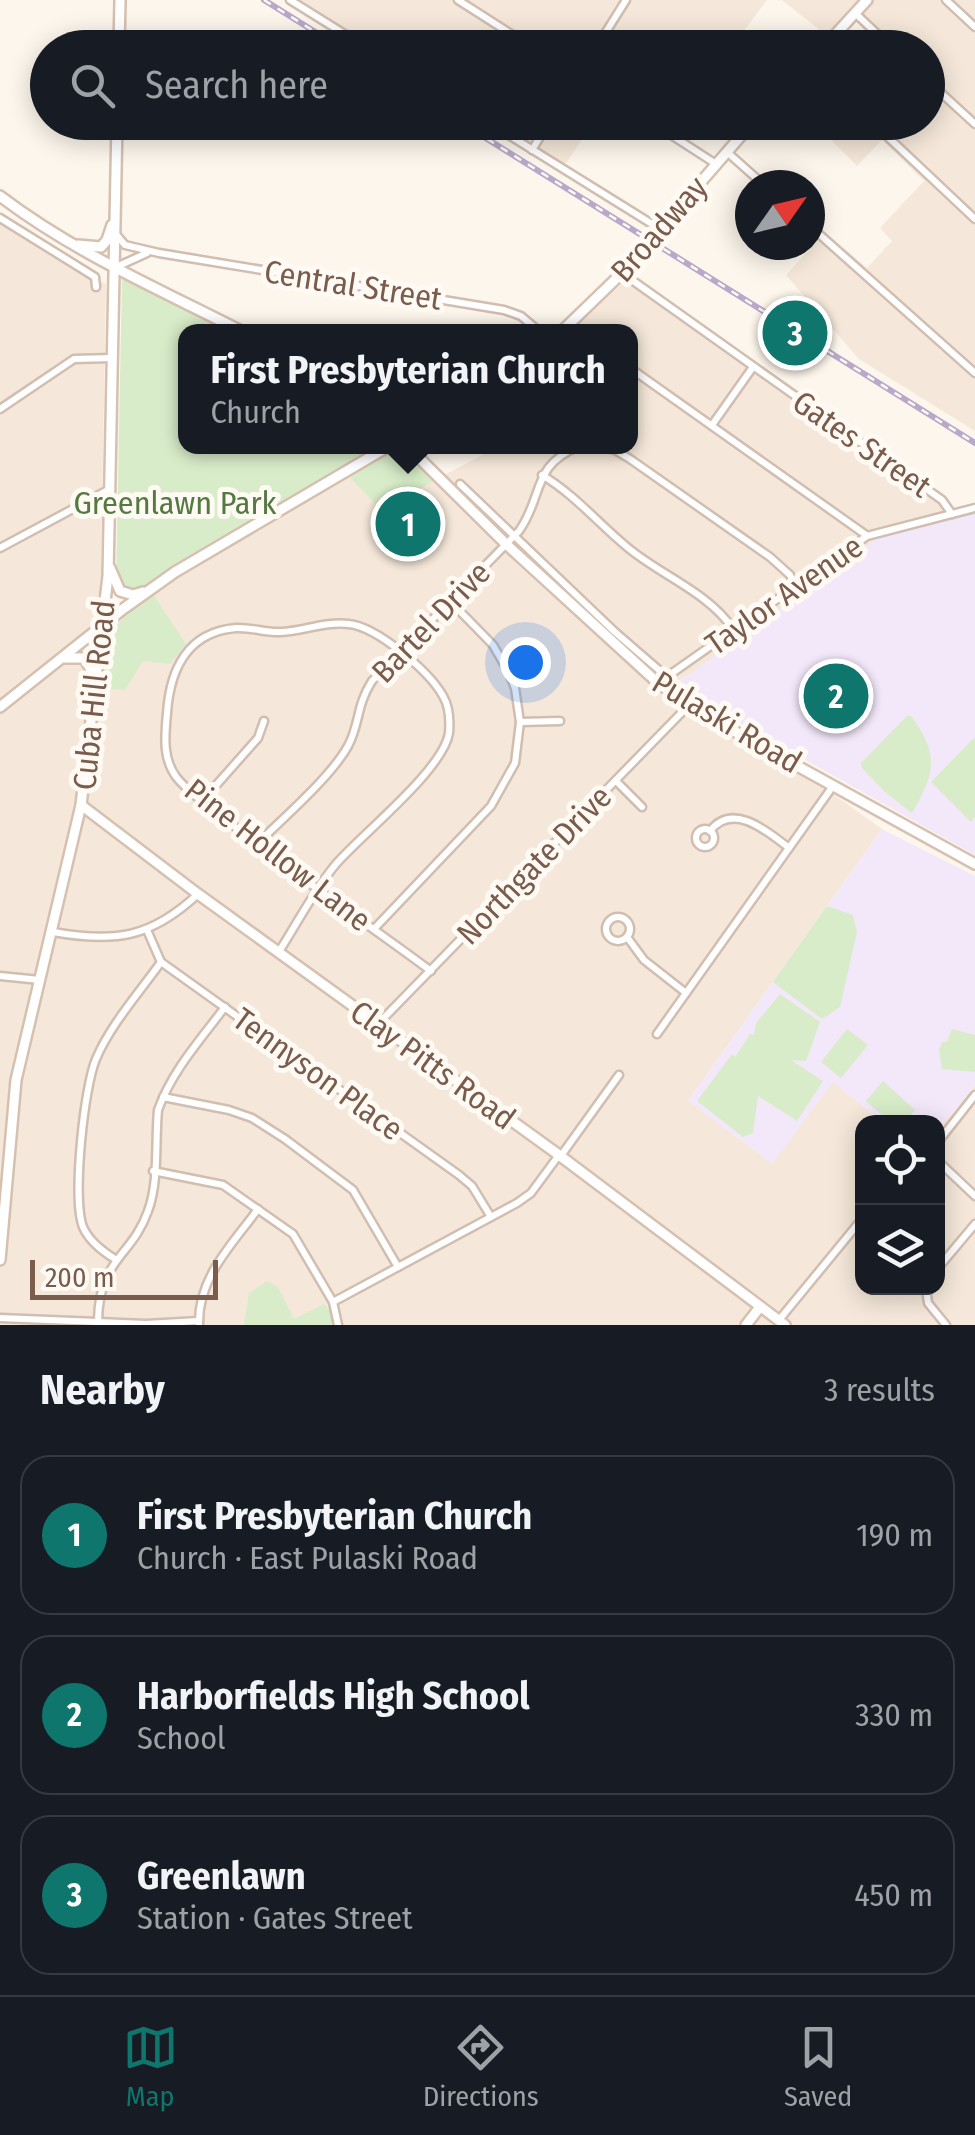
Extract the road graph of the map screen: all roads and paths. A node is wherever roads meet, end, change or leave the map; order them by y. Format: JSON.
{"nodes":[{"id":1,"x":120,"y":0,"type":"edge"},
{"id":2,"x":290,"y":0,"type":"edge"},
{"id":3,"x":458,"y":0,"type":"edge"},
{"id":4,"x":626,"y":0,"type":"edge"},
{"id":5,"x":867,"y":0,"type":"edge"},
{"id":6,"x":946,"y":0,"type":"edge"},
{"id":7,"x":855,"y":13,"type":"junction"},
{"id":8,"x":975,"y":27,"type":"edge"},
{"id":9,"x":119,"y":30,"type":"edge"},
{"id":10,"x":338,"y":30,"type":"edge"},
{"id":11,"x":504,"y":30,"type":"edge"},
{"id":12,"x":607,"y":30,"type":"edge"},
{"id":13,"x":839,"y":30,"type":"edge"},
{"id":14,"x":873,"y":30,"type":"edge"},
{"id":15,"x":945,"y":96,"type":"edge"},
{"id":16,"x":975,"y":124,"type":"edge"},
{"id":17,"x":117,"y":140,"type":"edge"},
{"id":18,"x":516,"y":140,"type":"edge"},
{"id":19,"x":538,"y":140,"type":"edge"},
{"id":20,"x":679,"y":140,"type":"edge"},
{"id":21,"x":738,"y":140,"type":"edge"},
{"id":22,"x":891,"y":140,"type":"edge"},
{"id":23,"x":532,"y":150,"type":"junction"},
{"id":24,"x":727,"y":152,"type":"junction"},
{"id":25,"x":716,"y":164,"type":"junction"},
{"id":26,"x":747,"y":170,"type":"edge"},
{"id":27,"x":0,"y":196,"type":"edge"},
{"id":28,"x":115,"y":217,"type":"junction"},
{"id":29,"x":0,"y":218,"type":"edge"},
{"id":30,"x":975,"y":220,"type":"edge"},
{"id":31,"x":660,"y":229,"type":"junction"},
{"id":32,"x":114,"y":234,"type":"junction"},
{"id":33,"x":59,"y":238,"type":"junction"},
{"id":34,"x":825,"y":239,"type":"edge"},
{"id":35,"x":159,"y":254,"type":"junction"},
{"id":36,"x":114,"y":268,"type":"junction"},
{"id":37,"x":622,"y":273,"type":"junction"},
{"id":38,"x":96,"y":286,"type":"dead end"},
{"id":39,"x":227,"y":324,"type":"edge"},
{"id":40,"x":530,"y":324,"type":"edge"},
{"id":41,"x":569,"y":324,"type":"edge"},
{"id":42,"x":112,"y":358,"type":"junction"},
{"id":43,"x":754,"y":367,"type":"junction"},
{"id":44,"x":638,"y":374,"type":"edge"},
{"id":45,"x":975,"y":374,"type":"edge"},
{"id":46,"x":0,"y":408,"type":"edge"},
{"id":47,"x":712,"y":425,"type":"junction"},
{"id":48,"x":375,"y":454,"type":"edge"},
{"id":49,"x":415,"y":454,"type":"edge"},
{"id":50,"x":562,"y":454,"type":"edge"},
{"id":51,"x":622,"y":454,"type":"edge"},
{"id":52,"x":542,"y":476,"type":"junction"},
{"id":53,"x":460,"y":484,"type":"dead end"},
{"id":54,"x":111,"y":488,"type":"junction"},
{"id":55,"x":975,"y":508,"type":"edge"},
{"id":56,"x":952,"y":514,"type":"junction"},
{"id":57,"x":515,"y":535,"type":"junction"},
{"id":58,"x":867,"y":536,"type":"junction"},
{"id":59,"x":506,"y":544,"type":"junction"},
{"id":60,"x":0,"y":548,"type":"edge"},
{"id":61,"x":109,"y":561,"type":"junction"},
{"id":62,"x":154,"y":586,"type":"junction"},
{"id":63,"x":796,"y":586,"type":"junction"},
{"id":64,"x":450,"y":601,"type":"junction"},
{"id":65,"x":100,"y":627,"type":"junction"},
{"id":66,"x":733,"y":629,"type":"junction"},
{"id":67,"x":400,"y":652,"type":"junction"},
{"id":68,"x":57,"y":661,"type":"junction"},
{"id":69,"x":94,"y":676,"type":"junction"},
{"id":70,"x":663,"y":680,"type":"junction"},
{"id":71,"x":689,"y":705,"type":"junction"},
{"id":72,"x":0,"y":707,"type":"edge"},
{"id":73,"x":264,"y":721,"type":"dead end"},
{"id":74,"x":520,"y":722,"type":"junction"},
{"id":75,"x":560,"y":722,"type":"dead end"},
{"id":76,"x":616,"y":782,"type":"junction"},
{"id":77,"x":833,"y":786,"type":"junction"},
{"id":78,"x":203,"y":800,"type":"junction"},
{"id":79,"x":82,"y":805,"type":"junction"},
{"id":80,"x":642,"y":807,"type":"dead end"},
{"id":81,"x":710,"y":831,"type":"dead end"},
{"id":82,"x":257,"y":844,"type":"junction"},
{"id":83,"x":789,"y":848,"type":"junction"},
{"id":84,"x":975,"y":864,"type":"edge"},
{"id":85,"x":318,"y":890,"type":"junction"},
{"id":86,"x":198,"y":894,"type":"junction"},
{"id":87,"x":374,"y":929,"type":"junction"},
{"id":88,"x":147,"y":930,"type":"junction"},
{"id":89,"x":53,"y":932,"type":"junction"},
{"id":90,"x":627,"y":937,"type":"dead end"},
{"id":91,"x":278,"y":953,"type":"junction"},
{"id":92,"x":160,"y":962,"type":"junction"},
{"id":93,"x":430,"y":971,"type":"junction"},
{"id":94,"x":0,"y":976,"type":"edge"},
{"id":95,"x":40,"y":980,"type":"junction"},
{"id":96,"x":686,"y":993,"type":"junction"},
{"id":97,"x":225,"y":1007,"type":"junction"},
{"id":98,"x":378,"y":1024,"type":"junction"},
{"id":99,"x":657,"y":1034,"type":"dead end"},
{"id":100,"x":619,"y":1075,"type":"dead end"},
{"id":101,"x":975,"y":1095,"type":"edge"},
{"id":102,"x":163,"y":1097,"type":"junction"},
{"id":103,"x":945,"y":1133,"type":"edge"},
{"id":104,"x":560,"y":1156,"type":"junction"},
{"id":105,"x":5,"y":1158,"type":"edge"},
{"id":106,"x":945,"y":1168,"type":"edge"},
{"id":107,"x":153,"y":1171,"type":"junction"},
{"id":108,"x":975,"y":1196,"type":"edge"},
{"id":109,"x":258,"y":1208,"type":"junction"},
{"id":110,"x":490,"y":1218,"type":"junction"},
{"id":111,"x":975,"y":1224,"type":"edge"},
{"id":112,"x":855,"y":1228,"type":"edge"},
{"id":113,"x":115,"y":1259,"type":"junction"},
{"id":114,"x":0,"y":1260,"type":"edge"},
{"id":115,"x":945,"y":1260,"type":"edge"},
{"id":116,"x":398,"y":1267,"type":"junction"},
{"id":117,"x":927,"y":1295,"type":"edge"},
{"id":118,"x":333,"y":1302,"type":"junction"},
{"id":119,"x":760,"y":1307,"type":"junction"},
{"id":120,"x":0,"y":1318,"type":"edge"},
{"id":121,"x":98,"y":1321,"type":"junction"},
{"id":122,"x":199,"y":1323,"type":"edge"},
{"id":123,"x":782,"y":1323,"type":"edge"},
{"id":124,"x":338,"y":1325,"type":"edge"},
{"id":125,"x":746,"y":1325,"type":"edge"},
{"id":126,"x":946,"y":1325,"type":"edge"}],
"edges":[{"from":1,"to":9,"type":"main road"},
{"from":2,"to":10,"type":"street"},
{"from":3,"to":11,"type":"street"},
{"from":4,"to":12,"type":"street"},
{"from":5,"to":7,"type":"main road"},
{"from":6,"to":8,"type":"street"},
{"from":7,"to":13,"type":"main road"},
{"from":7,"to":14,"type":"street"},
{"from":15,"to":16,"type":"street"},
{"from":17,"to":28,"type":"main road","name":"Cuba Hill Road"},
{"from":18,"to":23,"type":"street"},
{"from":19,"to":23,"type":"street"},
{"from":20,"to":25,"type":"street"},
{"from":21,"to":24,"type":"main road","name":"Broadway"},
{"from":22,"to":30,"type":"street"},
{"from":23,"to":31,"type":"street"},
{"from":24,"to":25,"type":"main road","name":"Broadway"},
{"from":24,"to":26,"type":"street"},
{"from":25,"to":31,"type":"main road","name":"Broadway"},
{"from":27,"to":33,"type":"main road"},
{"from":28,"to":32,"type":"main road","name":"Cuba Hill Road"},
{"from":28,"to":33,"type":"main road"},
{"from":29,"to":38,"type":"street"},
{"from":31,"to":37,"type":"main road","name":"Broadway"},
{"from":32,"to":35,"type":"street","name":"Central Street"},
{"from":32,"to":36,"type":"main road","name":"Cuba Hill Road"},
{"from":33,"to":36,"type":"main road"},
{"from":34,"to":45,"type":"street"},
{"from":35,"to":36,"type":"street","name":"Central Street"},
{"from":35,"to":40,"type":"street","name":"Central Street"},
{"from":36,"to":39,"type":"main road"},
{"from":36,"to":42,"type":"main road","name":"Cuba Hill Road"},
{"from":37,"to":41,"type":"main road","name":"Broadway"},
{"from":37,"to":43,"type":"street","name":"Gates Street"},
{"from":42,"to":46,"type":"street"},
{"from":42,"to":54,"type":"main road","name":"Cuba Hill Road"},
{"from":43,"to":47,"type":"street"},
{"from":43,"to":56,"type":"street","name":"Gates Street"},
{"from":44,"to":47,"type":"street"},
{"from":47,"to":58,"type":"street"},
{"from":48,"to":62,"type":"main road"},
{"from":49,"to":59,"type":"main road","name":"Pulaski Road"},
{"from":50,"to":52,"type":"street"},
{"from":51,"to":63,"type":"street"},
{"from":52,"to":57,"type":"street","name":"Bartel Drive"},
{"from":52,"to":66,"type":"street"},
{"from":53,"to":57,"type":"street"},
{"from":54,"to":60,"type":"street"},
{"from":54,"to":61,"type":"main road","name":"Cuba Hill Road"},
{"from":55,"to":56,"type":"street","name":"Taylor Avenue"},
{"from":56,"to":58,"type":"street","name":"Taylor Avenue"},
{"from":57,"to":59,"type":"street","name":"Bartel Drive"},
{"from":57,"to":70,"type":"street"},
{"from":58,"to":63,"type":"street","name":"Taylor Avenue"},
{"from":59,"to":64,"type":"street","name":"Bartel Drive"},
{"from":59,"to":70,"type":"main road","name":"Pulaski Road"},
{"from":61,"to":62,"type":"main road"},
{"from":61,"to":65,"type":"main road","name":"Cuba Hill Road"},
{"from":62,"to":65,"type":"main road"},
{"from":63,"to":66,"type":"street","name":"Taylor Avenue"},
{"from":64,"to":67,"type":"street","name":"Bartel Drive"},
{"from":64,"to":74,"type":"street"},
{"from":65,"to":68,"type":"main road"},
{"from":65,"to":69,"type":"main road","name":"Cuba Hill Road"},
{"from":66,"to":70,"type":"street","name":"Taylor Avenue"},
{"from":67,"to":78,"type":"street","name":"Pine Hollow Lane"},
{"from":67,"to":82,"type":"street","name":"Bartel Drive"},
{"from":67,"to":85,"type":"street","name":"Pine Hollow Lane"},
{"from":68,"to":69,"type":"main road"},
{"from":68,"to":72,"type":"main road"},
{"from":69,"to":79,"type":"main road","name":"Cuba Hill Road"},
{"from":70,"to":71,"type":"main road","name":"Pulaski Road"},
{"from":71,"to":76,"type":"street","name":"Northgate Drive"},
{"from":71,"to":77,"type":"main road","name":"Pulaski Road"},
{"from":73,"to":78,"type":"street"},
{"from":74,"to":75,"type":"street"},
{"from":74,"to":87,"type":"street"},
{"from":76,"to":80,"type":"street"},
{"from":76,"to":93,"type":"street","name":"Northgate Drive"},
{"from":77,"to":83,"type":"street"},
{"from":77,"to":84,"type":"main road","name":"Pulaski Road"},
{"from":78,"to":82,"type":"street","name":"Pine Hollow Lane"},
{"from":79,"to":86,"type":"main road","name":"Clay Pitts Road"},
{"from":79,"to":89,"type":"main road","name":"Cuba Hill Road"},
{"from":81,"to":83,"type":"street"},
{"from":82,"to":85,"type":"street","name":"Pine Hollow Lane"},
{"from":83,"to":96,"type":"street"},
{"from":85,"to":87,"type":"street","name":"Pine Hollow Lane"},
{"from":85,"to":91,"type":"street","name":"Pine Hollow Lane"},
{"from":86,"to":88,"type":"street"},
{"from":86,"to":91,"type":"main road","name":"Clay Pitts Road"},
{"from":87,"to":93,"type":"street","name":"Pine Hollow Lane"},
{"from":88,"to":89,"type":"street"},
{"from":88,"to":92,"type":"street"},
{"from":89,"to":95,"type":"main road","name":"Cuba Hill Road"},
{"from":90,"to":96,"type":"street"},
{"from":91,"to":98,"type":"main road","name":"Clay Pitts Road"},
{"from":92,"to":97,"type":"street","name":"Tennyson Place"},
{"from":92,"to":113,"type":"street"},
{"from":93,"to":98,"type":"street","name":"Northgate Drive"},
{"from":94,"to":95,"type":"street"},
{"from":95,"to":105,"type":"main road","name":"Cuba Hill Road"},
{"from":96,"to":99,"type":"street"},
{"from":97,"to":102,"type":"street"},
{"from":97,"to":110,"type":"street","name":"Tennyson Place"},
{"from":98,"to":104,"type":"main road","name":"Clay Pitts Road"},
{"from":100,"to":104,"type":"street"},
{"from":101,"to":103,"type":"street"},
{"from":102,"to":107,"type":"street"},
{"from":102,"to":116,"type":"street"},
{"from":104,"to":110,"type":"street"},
{"from":104,"to":119,"type":"main road","name":"Clay Pitts Road"},
{"from":105,"to":114,"type":"main road","name":"Cuba Hill Road"},
{"from":106,"to":108,"type":"street"},
{"from":107,"to":109,"type":"street"},
{"from":107,"to":113,"type":"street"},
{"from":109,"to":118,"type":"street"},
{"from":109,"to":122,"type":"street"},
{"from":110,"to":116,"type":"street"},
{"from":111,"to":115,"type":"street"},
{"from":112,"to":123,"type":"street"},
{"from":113,"to":121,"type":"street"},
{"from":116,"to":118,"type":"street"},
{"from":117,"to":126,"type":"street"},
{"from":118,"to":124,"type":"street"},
{"from":119,"to":123,"type":"main road","name":"Clay Pitts Road"},
{"from":119,"to":125,"type":"main road"},
{"from":120,"to":121,"type":"street"},
{"from":121,"to":122,"type":"street"}]}
